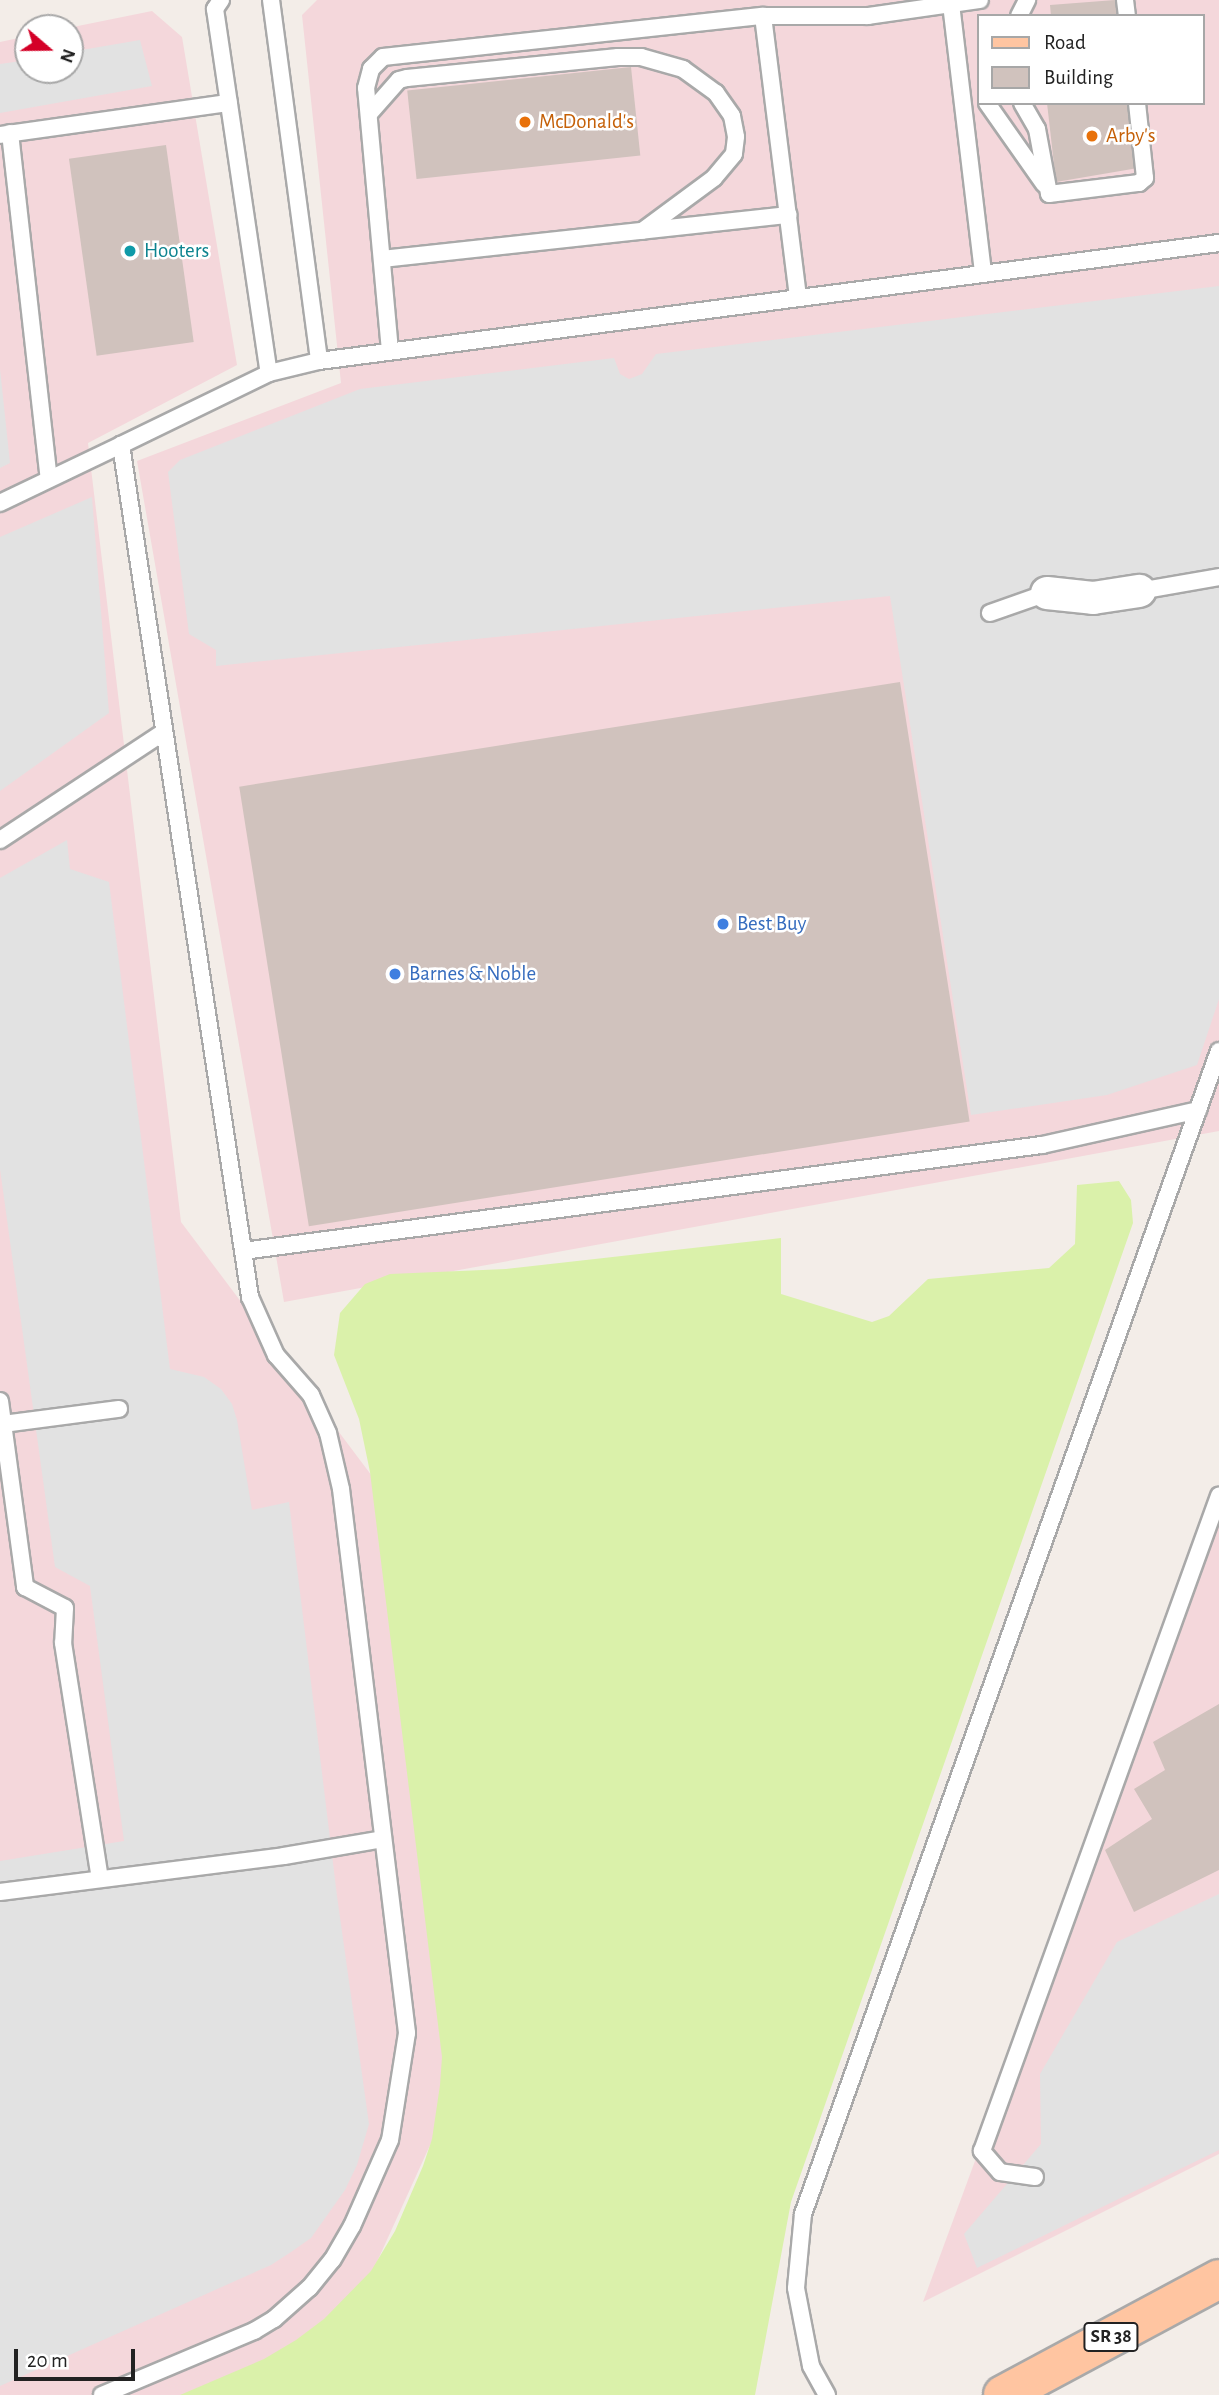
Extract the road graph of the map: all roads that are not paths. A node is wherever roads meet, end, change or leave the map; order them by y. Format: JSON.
{"nodes":[{"id":1,"x":221,"y":0,"type":"edge"},
{"id":2,"x":271,"y":0,"type":"edge"},
{"id":3,"x":980,"y":0,"type":"edge"},
{"id":4,"x":951,"y":4,"type":"junction"},
{"id":5,"x":763,"y":16,"type":"junction"},
{"id":6,"x":229,"y":103,"type":"junction"},
{"id":7,"x":988,"y":105,"type":"edge"},
{"id":8,"x":1023,"y":105,"type":"edge"},
{"id":9,"x":1137,"y":105,"type":"edge"},
{"id":10,"x":369,"y":114,"type":"junction"},
{"id":11,"x":5,"y":134,"type":"edge"},
{"id":12,"x":1048,"y":189,"type":"junction"},
{"id":13,"x":789,"y":215,"type":"junction"},
{"id":14,"x":642,"y":231,"type":"junction"},
{"id":15,"x":1219,"y":243,"type":"edge"},
{"id":16,"x":382,"y":259,"type":"junction"},
{"id":17,"x":983,"y":274,"type":"junction"},
{"id":18,"x":798,"y":298,"type":"junction"},
{"id":19,"x":390,"y":351,"type":"junction"},
{"id":20,"x":318,"y":361,"type":"junction"},
{"id":21,"x":269,"y":373,"type":"junction"},
{"id":22,"x":121,"y":445,"type":"junction"},
{"id":23,"x":49,"y":478,"type":"junction"},
{"id":24,"x":0,"y":503,"type":"edge"},
{"id":25,"x":1219,"y":578,"type":"edge"},
{"id":26,"x":1139,"y":591,"type":"joint"},
{"id":27,"x":1047,"y":593,"type":"joint"},
{"id":28,"x":990,"y":613,"type":"dead end"},
{"id":29,"x":164,"y":732,"type":"junction"},
{"id":30,"x":0,"y":840,"type":"edge"},
{"id":31,"x":1219,"y":1051,"type":"edge"},
{"id":32,"x":1198,"y":1110,"type":"junction"},
{"id":33,"x":243,"y":1251,"type":"junction"},
{"id":34,"x":0,"y":1401,"type":"edge"},
{"id":35,"x":119,"y":1409,"type":"dead end"},
{"id":36,"x":3,"y":1424,"type":"junction"},
{"id":37,"x":1219,"y":1496,"type":"edge"},
{"id":38,"x":383,"y":1839,"type":"junction"},
{"id":39,"x":100,"y":1878,"type":"junction"},
{"id":40,"x":0,"y":1892,"type":"edge"},
{"id":41,"x":1035,"y":2177,"type":"dead end"},
{"id":42,"x":1219,"y":2279,"type":"edge"},
{"id":43,"x":102,"y":2395,"type":"edge"},
{"id":44,"x":827,"y":2395,"type":"edge"},
{"id":45,"x":1003,"y":2395,"type":"edge"}],
"edges":[{"from":1,"to":6,"type":"lane"},
{"from":2,"to":20,"type":"lane"},
{"from":3,"to":4,"type":"lane"},
{"from":4,"to":5,"type":"lane"},
{"from":4,"to":17,"type":"lane"},
{"from":5,"to":10,"type":"lane"},
{"from":5,"to":13,"type":"lane"},
{"from":6,"to":11,"type":"lane"},
{"from":6,"to":21,"type":"lane"},
{"from":7,"to":12,"type":"lane"},
{"from":8,"to":12,"type":"lane"},
{"from":9,"to":12,"type":"lane"},
{"from":10,"to":14,"type":"lane"},
{"from":10,"to":16,"type":"lane"},
{"from":11,"to":23,"type":"lane"},
{"from":13,"to":14,"type":"lane"},
{"from":13,"to":18,"type":"lane"},
{"from":14,"to":16,"type":"lane"},
{"from":15,"to":17,"type":"lane"},
{"from":16,"to":19,"type":"lane"},
{"from":17,"to":18,"type":"lane"},
{"from":18,"to":19,"type":"lane"},
{"from":19,"to":20,"type":"lane"},
{"from":20,"to":21,"type":"lane"},
{"from":21,"to":22,"type":"lane"},
{"from":22,"to":23,"type":"lane"},
{"from":22,"to":29,"type":"lane"},
{"from":23,"to":24,"type":"lane"},
{"from":25,"to":26,"type":"lane"},
{"from":26,"to":27,"type":"street"},
{"from":27,"to":28,"type":"lane"},
{"from":29,"to":30,"type":"lane"},
{"from":29,"to":33,"type":"lane"},
{"from":31,"to":32,"type":"lane"},
{"from":32,"to":33,"type":"lane"},
{"from":32,"to":44,"type":"lane"},
{"from":33,"to":38,"type":"lane"},
{"from":34,"to":36,"type":"lane"},
{"from":35,"to":36,"type":"lane"},
{"from":36,"to":39,"type":"lane"},
{"from":37,"to":41,"type":"lane"},
{"from":38,"to":39,"type":"lane"},
{"from":38,"to":43,"type":"lane"},
{"from":39,"to":40,"type":"lane"},
{"from":42,"to":45,"type":"main road","number":"SR 38"}]}
